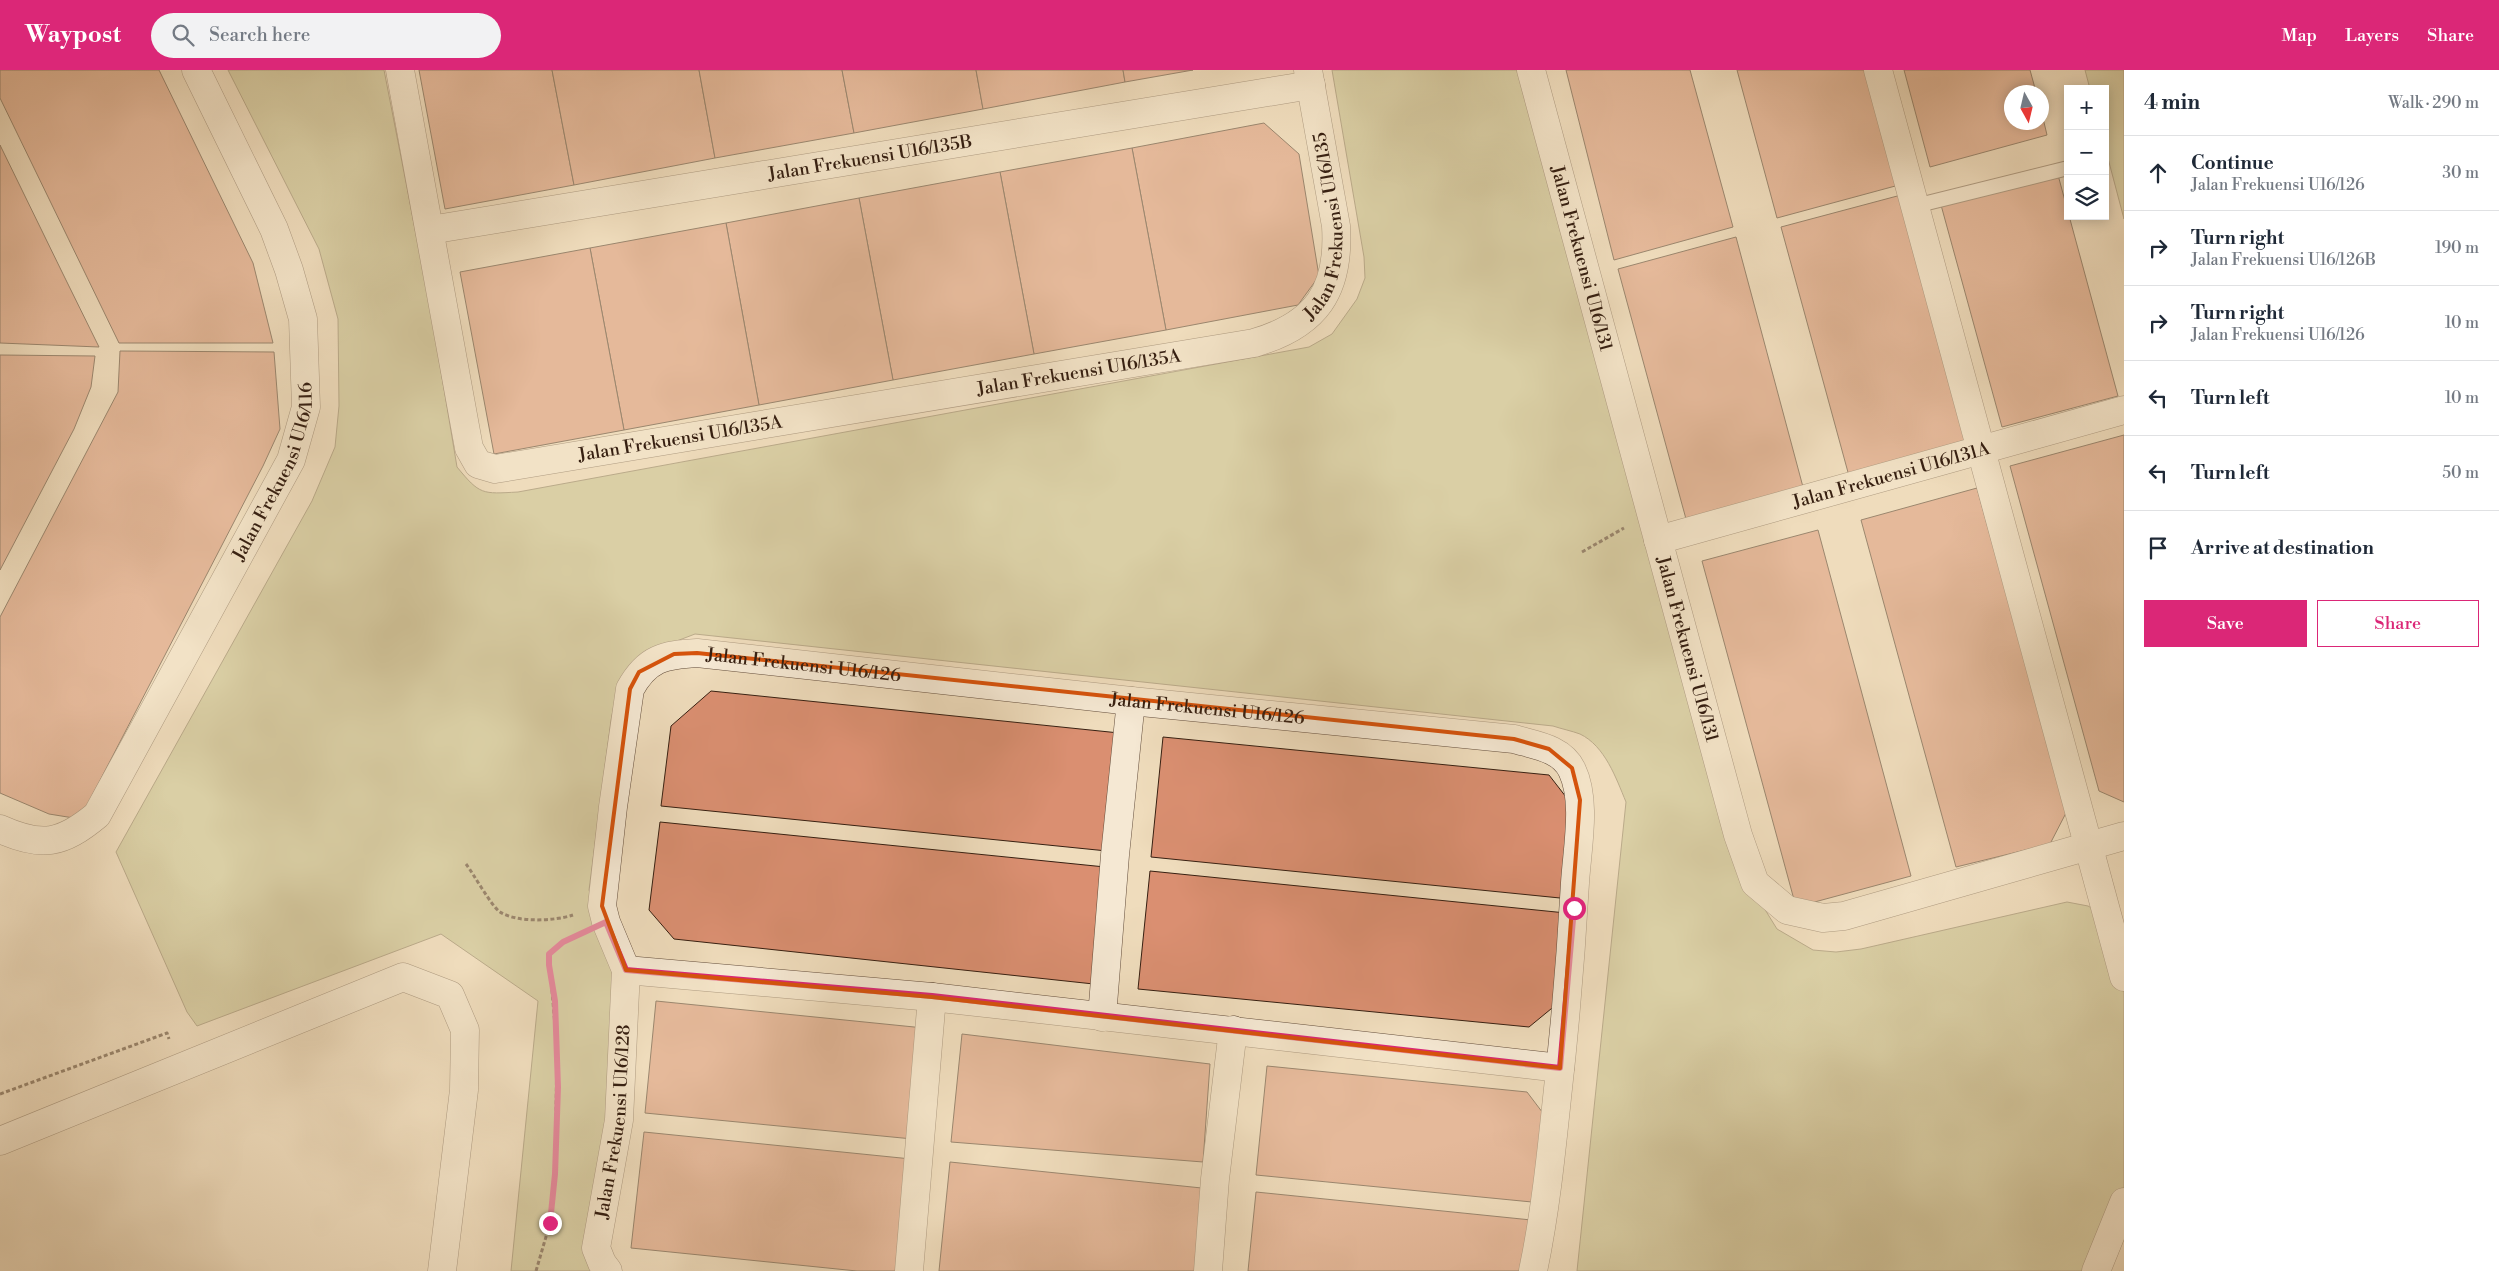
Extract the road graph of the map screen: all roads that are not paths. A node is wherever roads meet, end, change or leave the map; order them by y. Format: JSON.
{"nodes":[{"id":1,"x":196,"y":70,"type":"edge"},
{"id":2,"x":400,"y":70,"type":"edge"},
{"id":3,"x":1531,"y":70,"type":"edge"},
{"id":4,"x":1878,"y":70,"type":"edge"},
{"id":5,"x":1310,"y":77,"type":"edge"},
{"id":6,"x":2064,"y":169,"type":"edge"},
{"id":7,"x":1915,"y":206,"type":"junction"},
{"id":8,"x":430,"y":230,"type":"junction"},
{"id":9,"x":1280,"y":336,"type":"joint"},
{"id":10,"x":2124,"y":410,"type":"edge"},
{"id":11,"x":1982,"y":450,"type":"junction"},
{"id":12,"x":1658,"y":540,"type":"junction"},
{"id":13,"x":1131,"y":701,"type":"junction"},
{"id":14,"x":0,"y":829,"type":"edge"},
{"id":15,"x":2124,"y":836,"type":"edge"},
{"id":16,"x":2090,"y":846,"type":"junction"},
{"id":17,"x":626,"y":970,"type":"junction"},
{"id":18,"x":2124,"y":977,"type":"edge"},
{"id":19,"x":932,"y":996,"type":"junction"},
{"id":20,"x":1102,"y":1017,"type":"junction"},
{"id":21,"x":1234,"y":1030,"type":"junction"},
{"id":22,"x":1560,"y":1068,"type":"junction"},
{"id":23,"x":0,"y":1141,"type":"edge"},
{"id":24,"x":2124,"y":1202,"type":"edge"},
{"id":25,"x":442,"y":1271,"type":"edge"},
{"id":26,"x":608,"y":1271,"type":"edge"},
{"id":27,"x":908,"y":1271,"type":"edge"},
{"id":28,"x":1208,"y":1271,"type":"edge"},
{"id":29,"x":1533,"y":1271,"type":"edge"},
{"id":30,"x":2096,"y":1271,"type":"edge"}],
"edges":[{"from":1,"to":14,"type":"street","name":"Jalan Frekuensi U16/116"},
{"from":2,"to":8,"type":"street","name":"Jalan Frekuensi U16/135A"},
{"from":3,"to":12,"type":"street","name":"Jalan Frekuensi U16/131"},
{"from":4,"to":7,"type":"street"},
{"from":5,"to":8,"type":"street","name":"Jalan Frekuensi U16/135B"},
{"from":5,"to":9,"type":"street","name":"Jalan Frekuensi U16/135"},
{"from":6,"to":7,"type":"lane"},
{"from":7,"to":11,"type":"street"},
{"from":8,"to":9,"type":"street","name":"Jalan Frekuensi U16/135A"},
{"from":10,"to":11,"type":"street","name":"Jalan Frekuensi U16/131A"},
{"from":11,"to":12,"type":"street","name":"Jalan Frekuensi U16/131A"},
{"from":11,"to":16,"type":"street"},
{"from":12,"to":16,"type":"street","name":"Jalan Frekuensi U16/131"},
{"from":13,"to":17,"type":"street","name":"Jalan Frekuensi U16/126"},
{"from":13,"to":20,"type":"street"},
{"from":13,"to":22,"type":"street","name":"Jalan Frekuensi U16/126"},
{"from":15,"to":16,"type":"street","name":"Jalan Frekuensi U16/131"},
{"from":16,"to":18,"type":"street"},
{"from":17,"to":19,"type":"street"},
{"from":17,"to":26,"type":"street","name":"Jalan Frekuensi U16/128"},
{"from":19,"to":20,"type":"street"},
{"from":19,"to":27,"type":"street"},
{"from":20,"to":21,"type":"street"},
{"from":21,"to":22,"type":"street"},
{"from":21,"to":28,"type":"street"},
{"from":22,"to":29,"type":"street","name":"Jalan Frekuensi U16/126"},
{"from":23,"to":25,"type":"street"},
{"from":24,"to":30,"type":"street"}]}
